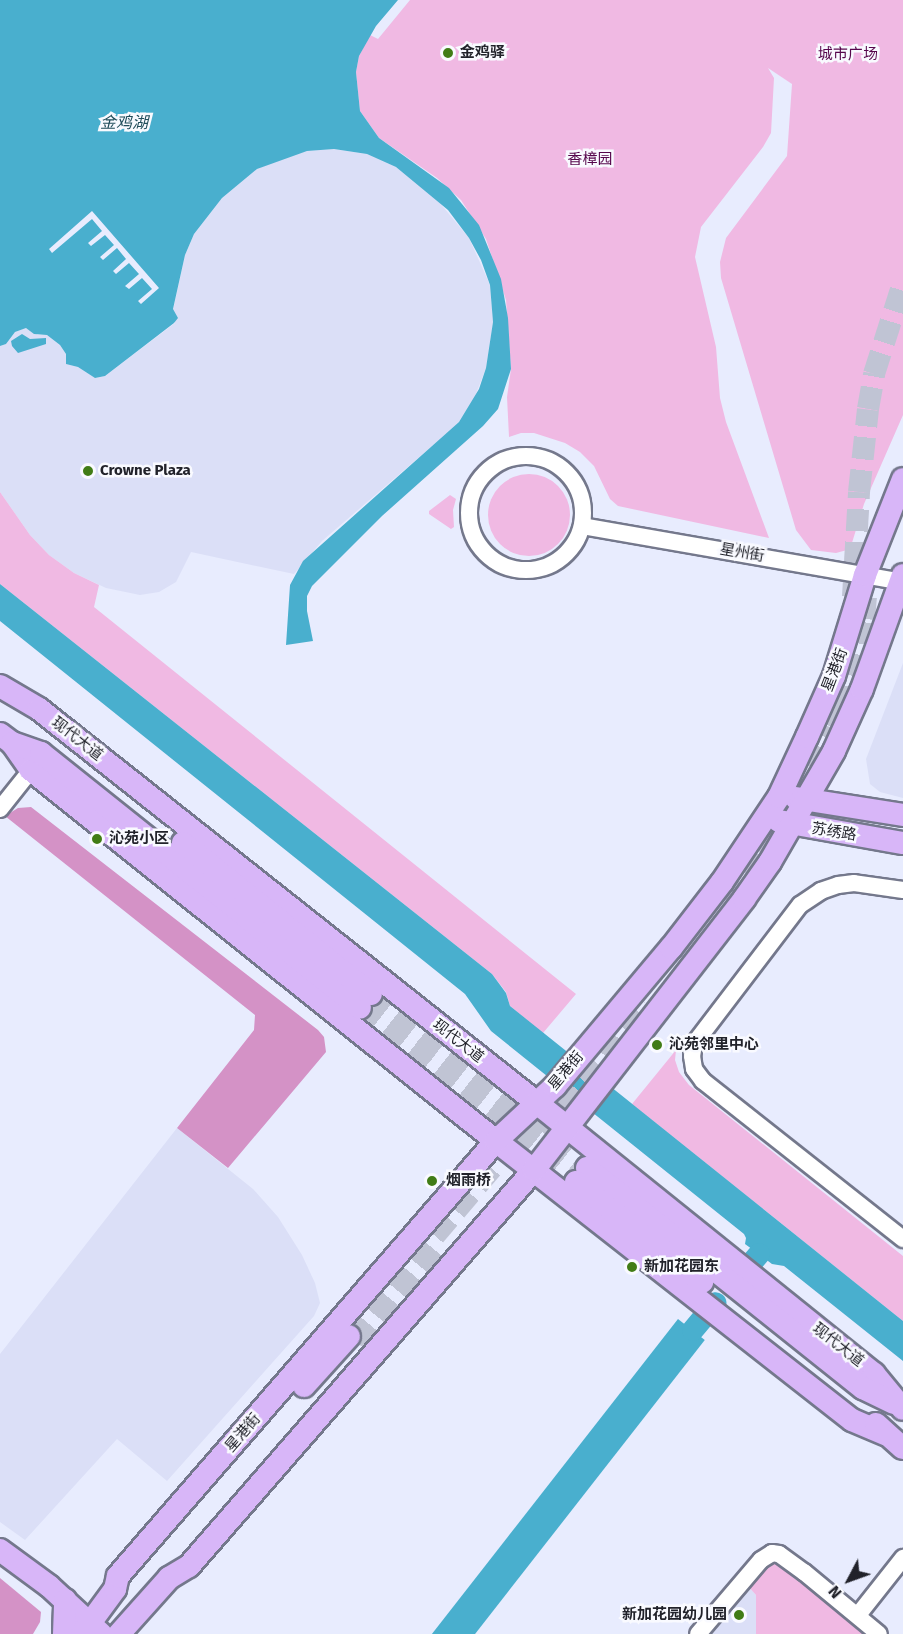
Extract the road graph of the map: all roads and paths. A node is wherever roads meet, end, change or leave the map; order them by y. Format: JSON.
{"nodes":[{"id":1,"x":903,"y":479,"type":"edge"},
{"id":2,"x":582,"y":526,"type":"junction"},
{"id":3,"x":865,"y":575,"type":"junction"},
{"id":4,"x":902,"y":579,"type":"edge"},
{"id":5,"x":3,"y":689,"type":"edge"},
{"id":6,"x":6,"y":738,"type":"edge"},
{"id":7,"x":31,"y":770,"type":"junction"},
{"id":8,"x":779,"y":796,"type":"junction"},
{"id":9,"x":807,"y":799,"type":"junction"},
{"id":10,"x":0,"y":809,"type":"edge"},
{"id":11,"x":903,"y":815,"type":"edge"},
{"id":12,"x":766,"y":818,"type":"junction"},
{"id":13,"x":792,"y":825,"type":"junction"},
{"id":14,"x":903,"y":843,"type":"edge"},
{"id":15,"x":903,"y":890,"type":"edge"},
{"id":16,"x":537,"y":1103,"type":"junction"},
{"id":17,"x":568,"y":1128,"type":"junction"},
{"id":18,"x":496,"y":1141,"type":"junction"},
{"id":19,"x":534,"y":1170,"type":"junction"},
{"id":20,"x":903,"y":1239,"type":"edge"},
{"id":21,"x":901,"y":1407,"type":"edge"},
{"id":22,"x":885,"y":1434,"type":"junction"},
{"id":23,"x":903,"y":1448,"type":"edge"},
{"id":24,"x":0,"y":1550,"type":"edge"},
{"id":25,"x":903,"y":1558,"type":"edge"},
{"id":26,"x":169,"y":1578,"type":"junction"},
{"id":27,"x":115,"y":1590,"type":"junction"},
{"id":28,"x":65,"y":1600,"type":"junction"},
{"id":29,"x":858,"y":1615,"type":"junction"},
{"id":30,"x":86,"y":1631,"type":"edge"},
{"id":31,"x":64,"y":1634,"type":"edge"},
{"id":32,"x":119,"y":1634,"type":"edge"},
{"id":33,"x":698,"y":1634,"type":"edge"},
{"id":34,"x":879,"y":1634,"type":"edge"}],
"edges":[{"from":1,"to":3,"type":"main road","name":"星港街"},
{"from":2,"to":2,"type":"street"},
{"from":2,"to":3,"type":"street","name":"星州街"},
{"from":3,"to":4,"type":"street","name":"星州街"},
{"from":3,"to":8,"type":"main road","name":"星港街"},
{"from":4,"to":9,"type":"main road","name":"星港街"},
{"from":5,"to":6,"type":"main road","name":"现代大道"},
{"from":5,"to":16,"type":"main road","name":"现代大道"},
{"from":6,"to":7,"type":"main road","name":"现代大道"},
{"from":7,"to":10,"type":"street"},
{"from":7,"to":18,"type":"main road","name":"现代大道"},
{"from":8,"to":9,"type":"main road","name":"苏绣路"},
{"from":8,"to":12,"type":"main road","name":"星港街"},
{"from":9,"to":11,"type":"main road","name":"苏绣路"},
{"from":9,"to":13,"type":"main road","name":"星港街"},
{"from":12,"to":13,"type":"main road","name":"苏绣路"},
{"from":12,"to":16,"type":"main road","name":"星港街"},
{"from":13,"to":14,"type":"main road","name":"苏绣路"},
{"from":13,"to":17,"type":"main road","name":"星港街"},
{"from":15,"to":20,"type":"street"},
{"from":16,"to":17,"type":"main road","name":"现代大道"},
{"from":16,"to":18,"type":"main road","name":"星港街"},
{"from":17,"to":19,"type":"main road","name":"星港街"},
{"from":17,"to":21,"type":"main road","name":"现代大道"},
{"from":18,"to":19,"type":"main road","name":"现代大道"},
{"from":18,"to":27,"type":"main road","name":"星港街"},
{"from":19,"to":22,"type":"main road","name":"现代大道"},
{"from":19,"to":26,"type":"main road","name":"星港街"},
{"from":21,"to":22,"type":"main road","name":"现代大道"},
{"from":22,"to":23,"type":"main road","name":"现代大道"},
{"from":24,"to":28,"type":"main road"},
{"from":25,"to":29,"type":"street"},
{"from":26,"to":27,"type":"main road","name":"星港街"},
{"from":26,"to":32,"type":"main road","name":"星港街"},
{"from":27,"to":30,"type":"main road","name":"星港街"},
{"from":28,"to":30,"type":"main road"},
{"from":28,"to":31,"type":"main road"},
{"from":29,"to":33,"type":"street"},
{"from":29,"to":34,"type":"street"}]}
